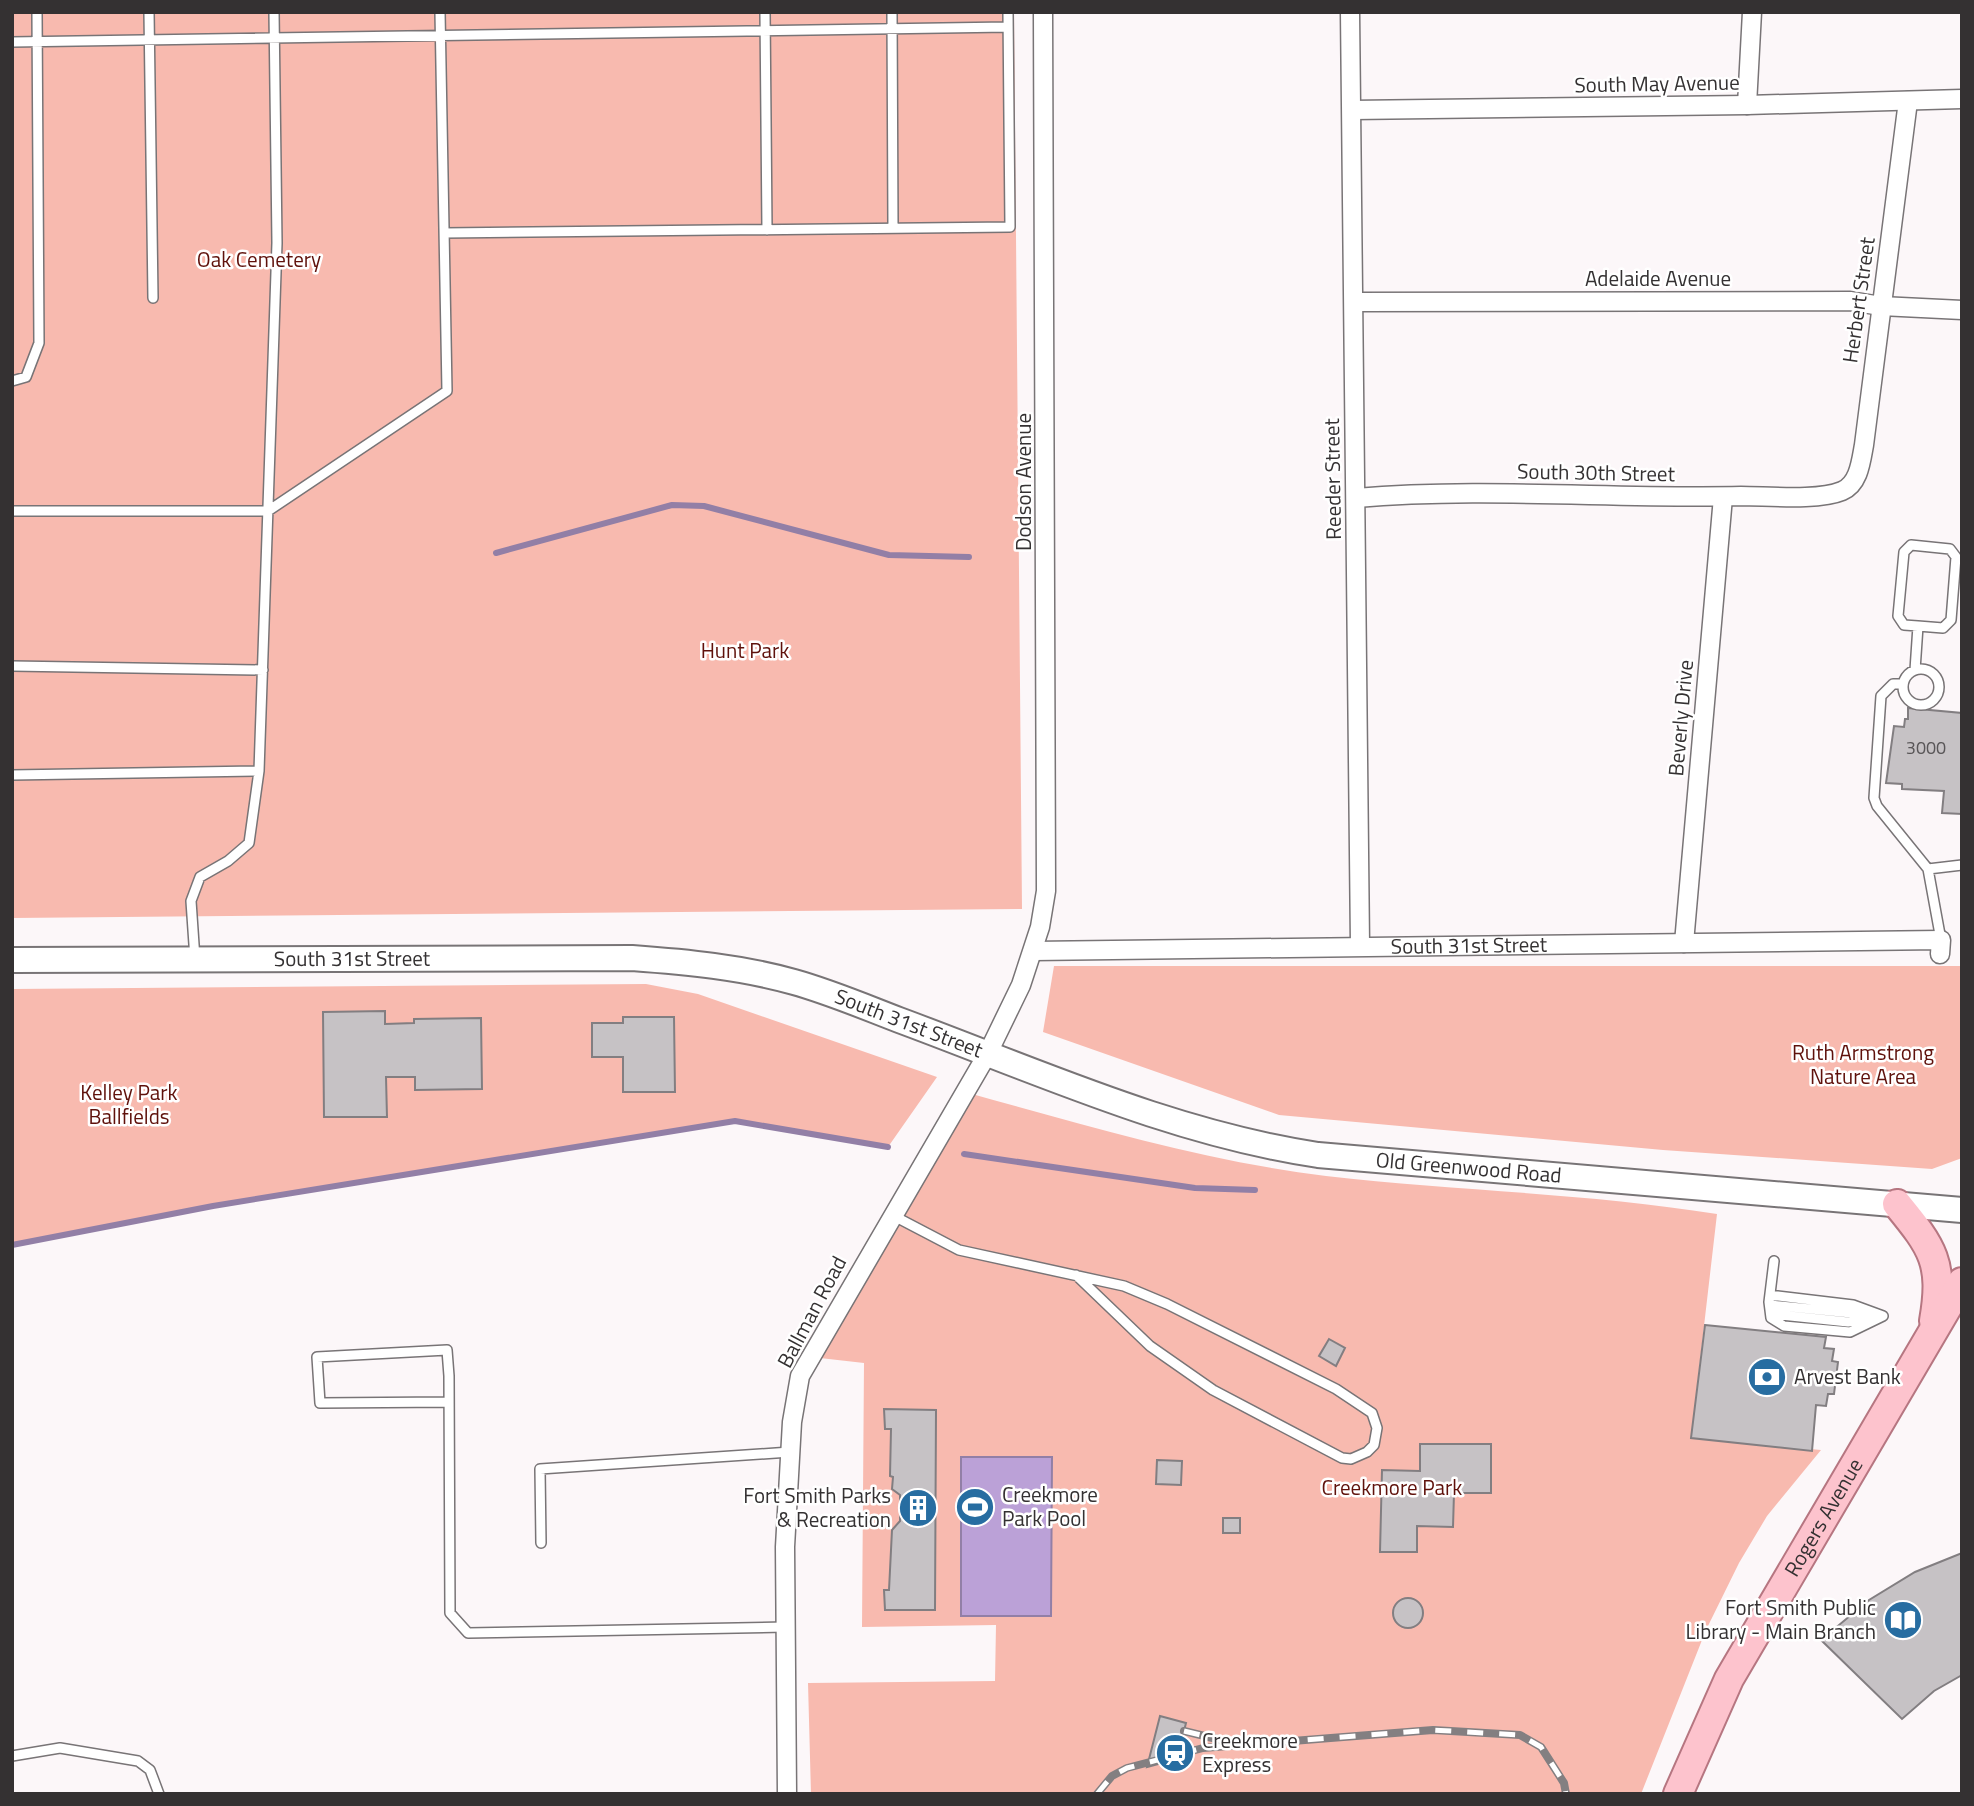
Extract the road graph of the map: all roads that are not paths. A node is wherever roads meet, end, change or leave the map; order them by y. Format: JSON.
{"nodes":[{"id":1,"x":37,"y":12,"type":"edge"},
{"id":2,"x":149,"y":12,"type":"edge"},
{"id":3,"x":274,"y":12,"type":"edge"},
{"id":4,"x":440,"y":12,"type":"edge"},
{"id":5,"x":765,"y":12,"type":"edge"},
{"id":6,"x":892,"y":12,"type":"edge"},
{"id":7,"x":1007,"y":12,"type":"edge"},
{"id":8,"x":1043,"y":12,"type":"edge"},
{"id":9,"x":1350,"y":12,"type":"edge"},
{"id":10,"x":1752,"y":12,"type":"edge"},
{"id":11,"x":1008,"y":27,"type":"junction"},
{"id":12,"x":892,"y":28,"type":"junction"},
{"id":13,"x":765,"y":30,"type":"junction"},
{"id":14,"x":441,"y":34,"type":"junction"},
{"id":15,"x":274,"y":36,"type":"junction"},
{"id":16,"x":149,"y":39,"type":"junction"},
{"id":17,"x":37,"y":41,"type":"junction"},
{"id":18,"x":12,"y":42,"type":"edge"},
{"id":19,"x":1962,"y":99,"type":"edge"},
{"id":20,"x":1908,"y":101,"type":"junction"},
{"id":21,"x":1747,"y":105,"type":"junction"},
{"id":22,"x":1352,"y":110,"type":"junction"},
{"id":23,"x":893,"y":228,"type":"junction"},
{"id":24,"x":767,"y":230,"type":"junction"},
{"id":25,"x":445,"y":233,"type":"junction"},
{"id":26,"x":153,"y":298,"type":"dead end"},
{"id":27,"x":1354,"y":302,"type":"junction"},
{"id":28,"x":1881,"y":306,"type":"junction"},
{"id":29,"x":1962,"y":310,"type":"edge"},
{"id":30,"x":12,"y":381,"type":"edge"},
{"id":31,"x":1836,"y":493,"type":"joint"},
{"id":32,"x":1723,"y":497,"type":"junction"},
{"id":33,"x":1356,"y":498,"type":"junction"},
{"id":34,"x":12,"y":511,"type":"edge"},
{"id":35,"x":268,"y":511,"type":"junction"},
{"id":36,"x":1918,"y":626,"type":"junction"},
{"id":37,"x":12,"y":666,"type":"edge"},
{"id":38,"x":262,"y":670,"type":"junction"},
{"id":39,"x":1915,"y":670,"type":"junction"},
{"id":40,"x":1903,"y":684,"type":"junction"},
{"id":41,"x":259,"y":771,"type":"junction"},
{"id":42,"x":12,"y":775,"type":"edge"},
{"id":43,"x":1962,"y":865,"type":"edge"},
{"id":44,"x":1928,"y":869,"type":"junction"},
{"id":45,"x":1684,"y":943,"type":"junction"},
{"id":46,"x":1360,"y":945,"type":"junction"},
{"id":47,"x":1940,"y":947,"type":"joint"},
{"id":48,"x":1033,"y":951,"type":"junction"},
{"id":49,"x":12,"y":960,"type":"edge"},
{"id":50,"x":195,"y":960,"type":"junction"},
{"id":51,"x":989,"y":1053,"type":"junction"},
{"id":52,"x":1897,"y":1205,"type":"junction"},
{"id":53,"x":1962,"y":1210,"type":"edge"},
{"id":54,"x":892,"y":1215,"type":"junction"},
{"id":55,"x":1774,"y":1261,"type":"dead end"},
{"id":56,"x":1076,"y":1275,"type":"junction"},
{"id":57,"x":1962,"y":1282,"type":"edge"},
{"id":58,"x":1770,"y":1305,"type":"junction"},
{"id":59,"x":1932,"y":1335,"type":"junction"},
{"id":60,"x":449,"y":1402,"type":"junction"},
{"id":61,"x":790,"y":1452,"type":"junction"},
{"id":62,"x":541,"y":1543,"type":"dead end"},
{"id":63,"x":785,"y":1627,"type":"junction"},
{"id":64,"x":12,"y":1756,"type":"edge"},
{"id":65,"x":159,"y":1794,"type":"edge"},
{"id":66,"x":786,"y":1794,"type":"edge"},
{"id":67,"x":1678,"y":1794,"type":"edge"}],
"edges":[{"from":1,"to":17,"type":"lane"},
{"from":2,"to":16,"type":"lane"},
{"from":3,"to":15,"type":"lane"},
{"from":4,"to":14,"type":"lane"},
{"from":5,"to":13,"type":"lane"},
{"from":6,"to":12,"type":"lane"},
{"from":7,"to":11,"type":"lane"},
{"from":8,"to":48,"type":"street","name":"Dodson Avenue"},
{"from":9,"to":22,"type":"street","name":"Reeder Street"},
{"from":10,"to":21,"type":"street"},
{"from":11,"to":12,"type":"lane"},
{"from":11,"to":23,"type":"lane"},
{"from":12,"to":13,"type":"lane"},
{"from":12,"to":23,"type":"lane"},
{"from":13,"to":14,"type":"lane"},
{"from":13,"to":24,"type":"lane"},
{"from":14,"to":15,"type":"lane"},
{"from":14,"to":25,"type":"lane"},
{"from":15,"to":16,"type":"lane"},
{"from":15,"to":35,"type":"lane"},
{"from":16,"to":17,"type":"lane"},
{"from":16,"to":26,"type":"lane"},
{"from":17,"to":18,"type":"lane"},
{"from":17,"to":30,"type":"lane"},
{"from":19,"to":20,"type":"street","name":"South May Avenue"},
{"from":20,"to":21,"type":"street","name":"South May Avenue"},
{"from":20,"to":28,"type":"street","name":"Herbert Street"},
{"from":21,"to":22,"type":"street","name":"South May Avenue"},
{"from":22,"to":27,"type":"street","name":"Reeder Street"},
{"from":23,"to":24,"type":"lane"},
{"from":24,"to":25,"type":"lane"},
{"from":25,"to":35,"type":"lane"},
{"from":27,"to":28,"type":"street","name":"Adelaide Avenue"},
{"from":27,"to":33,"type":"street","name":"Reeder Street"},
{"from":28,"to":29,"type":"street","name":"Adelaide Avenue"},
{"from":28,"to":31,"type":"street","name":"Herbert Street"},
{"from":31,"to":32,"type":"street","name":"South 30th Street"},
{"from":32,"to":33,"type":"street","name":"South 30th Street"},
{"from":32,"to":45,"type":"street","name":"Beverly Drive"},
{"from":33,"to":46,"type":"street","name":"Reeder Street"},
{"from":34,"to":35,"type":"lane"},
{"from":35,"to":38,"type":"lane"},
{"from":36,"to":36,"type":"lane"},
{"from":36,"to":39,"type":"lane"},
{"from":37,"to":38,"type":"lane"},
{"from":38,"to":41,"type":"lane"},
{"from":39,"to":40,"type":"lane"},
{"from":39,"to":40,"type":"lane"},
{"from":40,"to":44,"type":"lane"},
{"from":41,"to":42,"type":"lane"},
{"from":41,"to":50,"type":"lane"},
{"from":43,"to":44,"type":"lane"},
{"from":44,"to":47,"type":"lane"},
{"from":45,"to":46,"type":"street","name":"South 31st Street"},
{"from":45,"to":47,"type":"street","name":"South 31st Street"},
{"from":46,"to":48,"type":"street","name":"South 31st Street"},
{"from":48,"to":51,"type":"street","name":"South 31st Street"},
{"from":49,"to":50,"type":"main road","name":"South 31st Street"},
{"from":50,"to":51,"type":"main road","name":"South 31st Street"},
{"from":51,"to":52,"type":"main road","name":"Old Greenwood Road"},
{"from":51,"to":54,"type":"street","name":"Ballman Road"},
{"from":52,"to":53,"type":"main road","name":"Old Greenwood Road"},
{"from":52,"to":59,"type":"main road"},
{"from":54,"to":56,"type":"lane"},
{"from":54,"to":61,"type":"street","name":"Ballman Road"},
{"from":55,"to":58,"type":"lane"},
{"from":56,"to":56,"type":"lane"},
{"from":57,"to":59,"type":"main road","name":"Rogers Avenue"},
{"from":58,"to":58,"type":"lane"},
{"from":59,"to":67,"type":"main road","name":"Rogers Avenue"},
{"from":60,"to":60,"type":"lane"},
{"from":60,"to":63,"type":"lane"},
{"from":61,"to":62,"type":"lane"},
{"from":61,"to":63,"type":"street","name":"Ballman Road"},
{"from":63,"to":66,"type":"street","name":"Ballman Road"},
{"from":64,"to":65,"type":"lane"}]}
